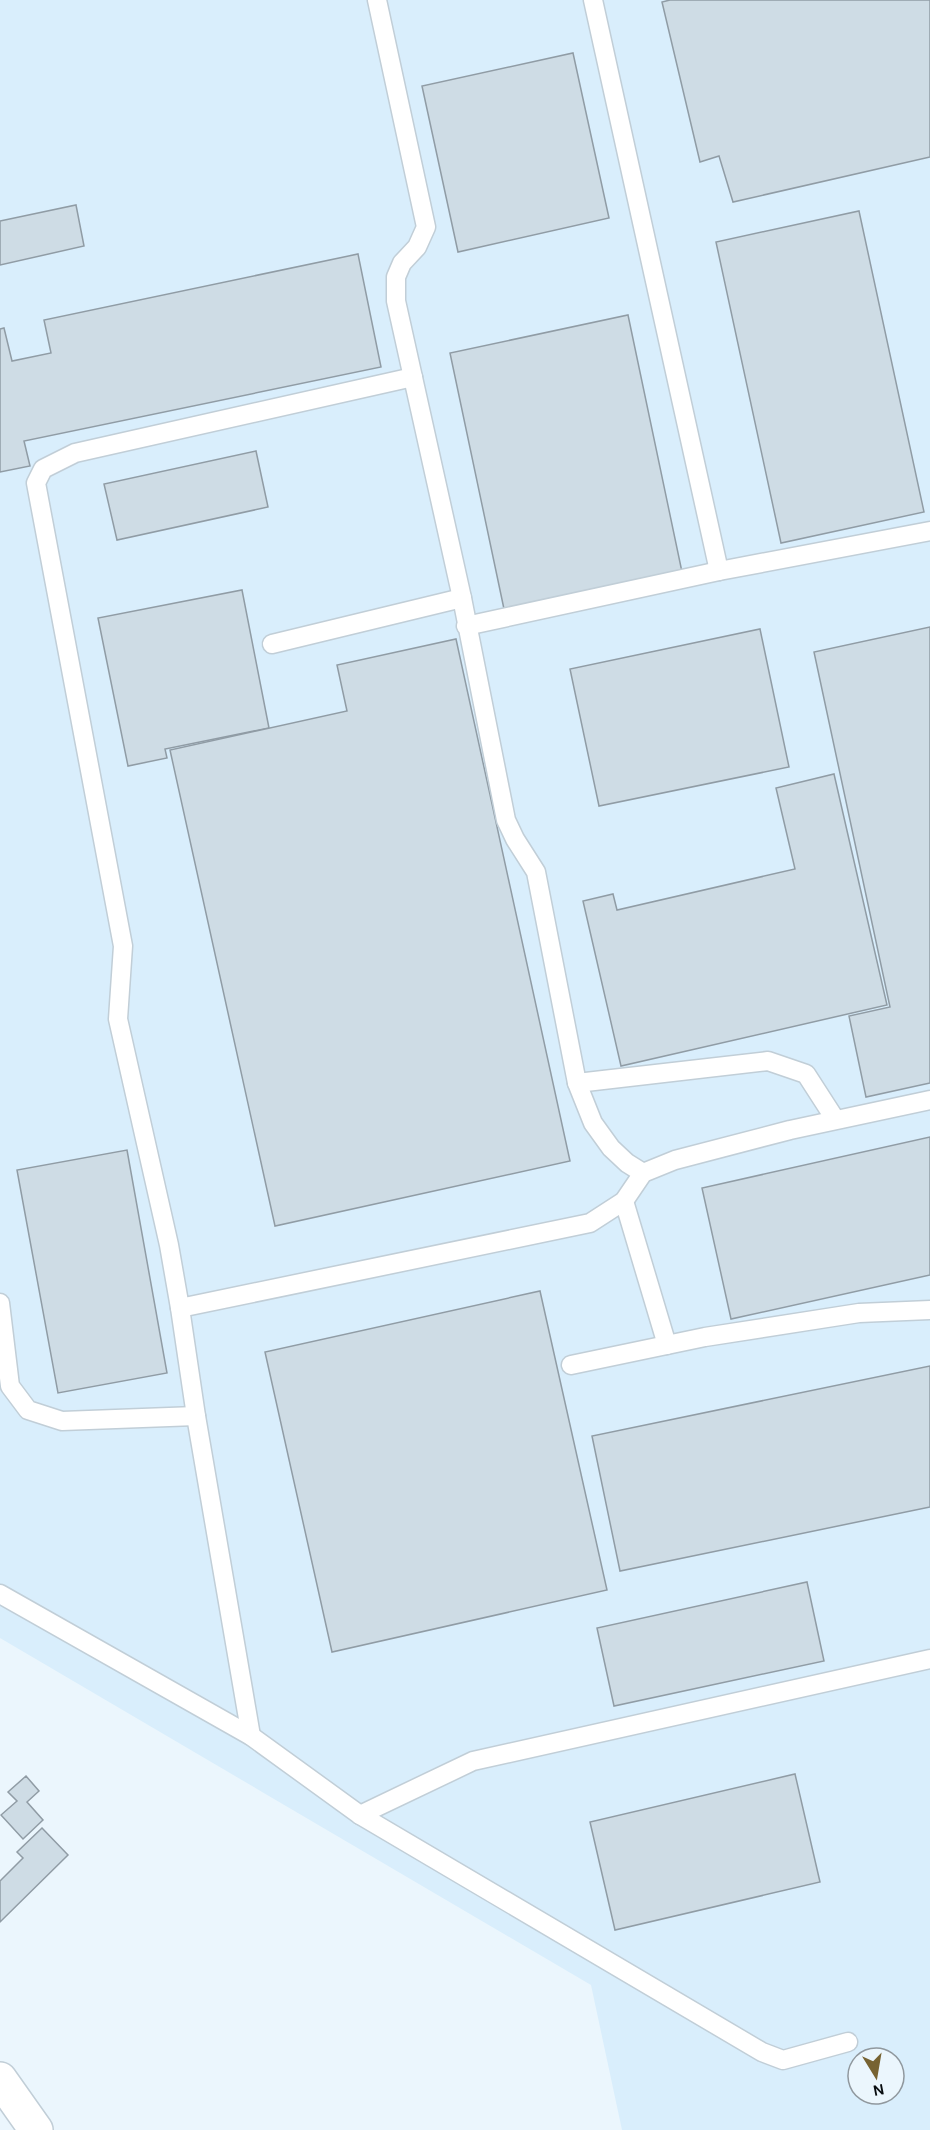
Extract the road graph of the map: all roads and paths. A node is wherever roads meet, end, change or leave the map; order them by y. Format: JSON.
{"nodes":[{"id":1,"x":377,"y":0,"type":"edge"},
{"id":2,"x":593,"y":0,"type":"edge"},
{"id":3,"x":413,"y":377,"type":"junction"},
{"id":4,"x":930,"y":531,"type":"edge"},
{"id":5,"x":719,"y":571,"type":"junction"},
{"id":6,"x":462,"y":598,"type":"junction"},
{"id":7,"x":466,"y":626,"type":"junction"},
{"id":8,"x":272,"y":644,"type":"dead end"},
{"id":9,"x":577,"y":1083,"type":"junction"},
{"id":10,"x":930,"y":1100,"type":"edge"},
{"id":11,"x":835,"y":1119,"type":"junction"},
{"id":12,"x":643,"y":1173,"type":"junction"},
{"id":13,"x":624,"y":1201,"type":"junction"},
{"id":14,"x":0,"y":1304,"type":"edge"},
{"id":15,"x":180,"y":1308,"type":"junction"},
{"id":16,"x":930,"y":1310,"type":"edge"},
{"id":17,"x":667,"y":1345,"type":"junction"},
{"id":18,"x":571,"y":1365,"type":"dead end"},
{"id":19,"x":196,"y":1416,"type":"junction"},
{"id":20,"x":0,"y":1594,"type":"edge"},
{"id":21,"x":930,"y":1659,"type":"edge"},
{"id":22,"x":251,"y":1736,"type":"junction"},
{"id":23,"x":360,"y":1815,"type":"junction"},
{"id":24,"x":848,"y":2042,"type":"dead end"},
{"id":25,"x":0,"y":2079,"type":"edge"},
{"id":26,"x":36,"y":2130,"type":"edge"}],
"edges":[{"from":1,"to":3,"type":"lane"},
{"from":2,"to":5,"type":"lane"},
{"from":3,"to":6,"type":"lane"},
{"from":3,"to":15,"type":"lane"},
{"from":4,"to":5,"type":"lane"},
{"from":5,"to":7,"type":"lane"},
{"from":6,"to":7,"type":"lane"},
{"from":6,"to":8,"type":"lane"},
{"from":7,"to":9,"type":"lane"},
{"from":9,"to":11,"type":"lane"},
{"from":9,"to":12,"type":"lane"},
{"from":10,"to":11,"type":"lane"},
{"from":11,"to":12,"type":"lane"},
{"from":12,"to":13,"type":"lane"},
{"from":13,"to":15,"type":"lane"},
{"from":13,"to":17,"type":"lane"},
{"from":14,"to":19,"type":"lane"},
{"from":15,"to":19,"type":"lane"},
{"from":16,"to":17,"type":"lane"},
{"from":17,"to":18,"type":"lane"},
{"from":19,"to":22,"type":"lane"},
{"from":20,"to":22,"type":"lane"},
{"from":21,"to":23,"type":"lane"},
{"from":22,"to":23,"type":"lane"},
{"from":23,"to":24,"type":"lane"},
{"from":25,"to":26,"type":"street"}]}
